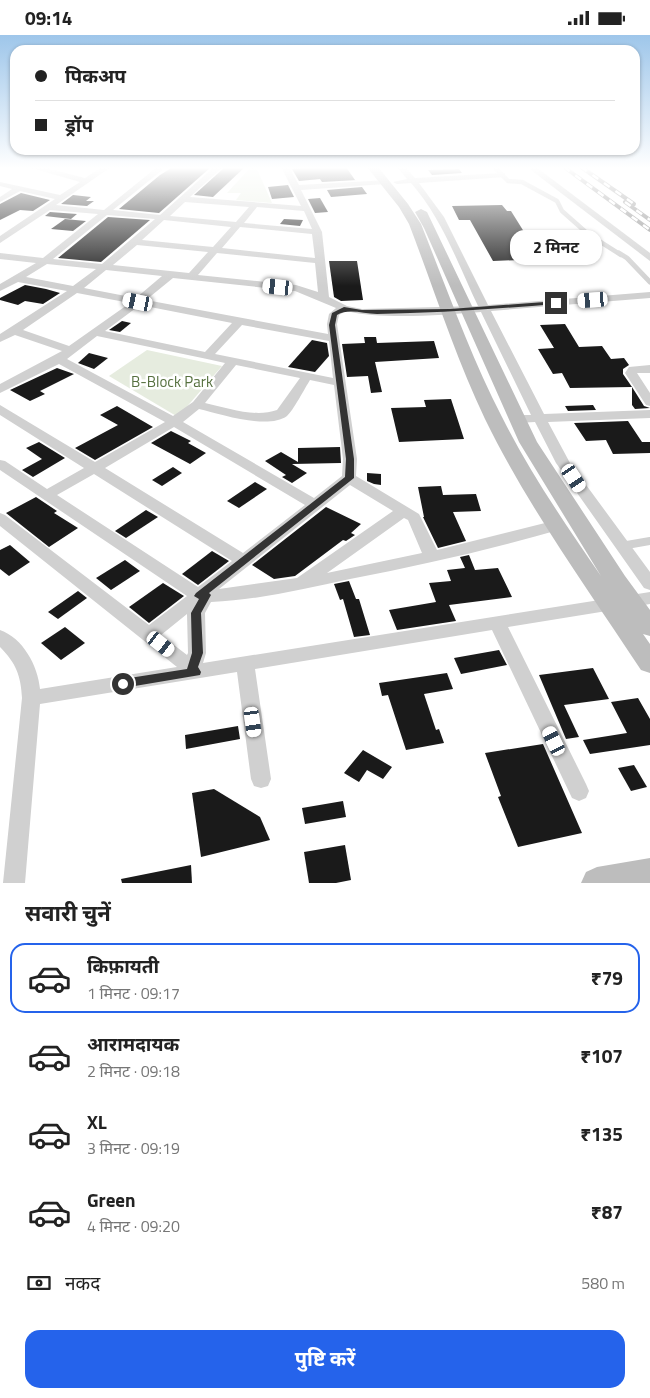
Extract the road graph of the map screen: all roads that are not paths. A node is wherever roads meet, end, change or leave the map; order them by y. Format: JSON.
{"nodes":[{"id":1,"x":49,"y":207,"type":"joint"},
{"id":2,"x":112,"y":207,"type":"edge"},
{"id":3,"x":175,"y":207,"type":"edge"},
{"id":4,"x":255,"y":207,"type":"edge"},
{"id":5,"x":276,"y":207,"type":"edge"},
{"id":6,"x":404,"y":207,"type":"edge"},
{"id":7,"x":422,"y":207,"type":"edge"},
{"id":8,"x":428,"y":207,"type":"edge"},
{"id":9,"x":560,"y":207,"type":"edge"},
{"id":10,"x":582,"y":207,"type":"edge"},
{"id":11,"x":307,"y":209,"type":"joint"},
{"id":12,"x":104,"y":213,"type":"junction"},
{"id":13,"x":162,"y":218,"type":"junction"},
{"id":14,"x":238,"y":225,"type":"junction"},
{"id":15,"x":318,"y":232,"type":"junction"},
{"id":16,"x":0,"y":240,"type":"edge"},
{"id":17,"x":136,"y":242,"type":"junction"},
{"id":18,"x":216,"y":250,"type":"junction"},
{"id":19,"x":0,"y":256,"type":"edge"},
{"id":20,"x":650,"y":259,"type":"edge"},
{"id":21,"x":43,"y":260,"type":"junction"},
{"id":22,"x":319,"y":261,"type":"junction"},
{"id":23,"x":106,"y":268,"type":"junction"},
{"id":24,"x":170,"y":275,"type":"junction"},
{"id":25,"x":191,"y":277,"type":"junction"},
{"id":26,"x":18,"y":279,"type":"junction"},
{"id":27,"x":650,"y":282,"type":"edge"},
{"id":28,"x":0,"y":288,"type":"edge"},
{"id":29,"x":78,"y":290,"type":"junction"},
{"id":30,"x":650,"y":295,"type":"edge"},
{"id":31,"x":324,"y":299,"type":"junction"},
{"id":32,"x":138,"y":302,"type":"junction"},
{"id":33,"x":344,"y":308,"type":"junction"},
{"id":34,"x":485,"y":308,"type":"junction"},
{"id":35,"x":458,"y":310,"type":"junction"},
{"id":36,"x":239,"y":321,"type":"junction"},
{"id":37,"x":14,"y":331,"type":"junction"},
{"id":38,"x":97,"y":333,"type":"junction"},
{"id":39,"x":0,"y":339,"type":"edge"},
{"id":40,"x":335,"y":339,"type":"junction"},
{"id":41,"x":72,"y":351,"type":"junction"},
{"id":42,"x":207,"y":356,"type":"junction"},
{"id":43,"x":59,"y":359,"type":"junction"},
{"id":44,"x":232,"y":361,"type":"junction"},
{"id":45,"x":650,"y":369,"type":"edge"},
{"id":46,"x":307,"y":377,"type":"junction"},
{"id":47,"x":341,"y":383,"type":"junction"},
{"id":48,"x":0,"y":389,"type":"edge"},
{"id":49,"x":650,"y":402,"type":"edge"},
{"id":50,"x":197,"y":405,"type":"junction"},
{"id":51,"x":0,"y":409,"type":"edge"},
{"id":52,"x":650,"y":413,"type":"edge"},
{"id":53,"x":539,"y":418,"type":"junction"},
{"id":54,"x":518,"y":419,"type":"junction"},
{"id":55,"x":174,"y":422,"type":"junction"},
{"id":56,"x":0,"y":464,"type":"edge"},
{"id":57,"x":94,"y":467,"type":"junction"},
{"id":58,"x":350,"y":478,"type":"junction"},
{"id":59,"x":47,"y":495,"type":"junction"},
{"id":60,"x":316,"y":505,"type":"junction"},
{"id":61,"x":404,"y":511,"type":"junction"},
{"id":62,"x":0,"y":518,"type":"edge"},
{"id":63,"x":557,"y":525,"type":"junction"},
{"id":64,"x":650,"y":541,"type":"edge"},
{"id":65,"x":621,"y":546,"type":"junction"},
{"id":66,"x":432,"y":557,"type":"junction"},
{"id":67,"x":244,"y":561,"type":"junction"},
{"id":68,"x":650,"y":584,"type":"edge"},
{"id":69,"x":298,"y":585,"type":"junction"},
{"id":70,"x":203,"y":596,"type":"junction"},
{"id":71,"x":650,"y":598,"type":"edge"},
{"id":72,"x":631,"y":601,"type":"junction"},
{"id":73,"x":610,"y":605,"type":"junction"},
{"id":74,"x":496,"y":623,"type":"junction"},
{"id":75,"x":650,"y":627,"type":"edge"},
{"id":76,"x":148,"y":635,"type":"junction"},
{"id":77,"x":0,"y":637,"type":"edge"},
{"id":78,"x":650,"y":663,"type":"edge"},
{"id":79,"x":245,"y":664,"type":"junction"},
{"id":80,"x":194,"y":670,"type":"junction"},
{"id":81,"x":31,"y":698,"type":"junction"},
{"id":82,"x":261,"y":779,"type":"dead end"},
{"id":83,"x":579,"y":791,"type":"dead end"},
{"id":84,"x":650,"y":873,"type":"edge"},
{"id":85,"x":14,"y":883,"type":"edge"},
{"id":86,"x":597,"y":883,"type":"edge"}],
"edges":[{"from":1,"to":12,"type":"street"},
{"from":1,"to":16,"type":"street"},
{"from":2,"to":12,"type":"street"},
{"from":3,"to":13,"type":"street"},
{"from":4,"to":14,"type":"street"},
{"from":5,"to":11,"type":"street"},
{"from":6,"to":35,"type":"street"},
{"from":7,"to":35,"type":"street"},
{"from":8,"to":34,"type":"street"},
{"from":9,"to":27,"type":"lane"},
{"from":10,"to":20,"type":"street"},
{"from":11,"to":15,"type":"street"},
{"from":12,"to":13,"type":"street"},
{"from":12,"to":21,"type":"street"},
{"from":13,"to":14,"type":"street"},
{"from":13,"to":17,"type":"street"},
{"from":14,"to":15,"type":"street"},
{"from":14,"to":18,"type":"street"},
{"from":15,"to":22,"type":"street"},
{"from":17,"to":18,"type":"street"},
{"from":17,"to":23,"type":"street"},
{"from":18,"to":22,"type":"street"},
{"from":18,"to":25,"type":"street"},
{"from":19,"to":21,"type":"street"},
{"from":21,"to":23,"type":"street"},
{"from":21,"to":26,"type":"street"},
{"from":22,"to":31,"type":"street"},
{"from":23,"to":24,"type":"street"},
{"from":23,"to":29,"type":"street"},
{"from":24,"to":25,"type":"street"},
{"from":24,"to":32,"type":"street"},
{"from":25,"to":31,"type":"street"},
{"from":26,"to":28,"type":"street"},
{"from":26,"to":29,"type":"street"},
{"from":29,"to":32,"type":"street"},
{"from":29,"to":37,"type":"street"},
{"from":30,"to":34,"type":"street"},
{"from":31,"to":33,"type":"street"},
{"from":32,"to":36,"type":"street"},
{"from":32,"to":38,"type":"street"},
{"from":33,"to":35,"type":"street"},
{"from":33,"to":40,"type":"street"},
{"from":34,"to":35,"type":"street"},
{"from":34,"to":53,"type":"street"},
{"from":35,"to":54,"type":"street"},
{"from":35,"to":63,"type":"street"},
{"from":36,"to":40,"type":"street"},
{"from":36,"to":42,"type":"street"},
{"from":37,"to":39,"type":"street"},
{"from":37,"to":41,"type":"street"},
{"from":38,"to":41,"type":"street"},
{"from":38,"to":42,"type":"street"},
{"from":40,"to":47,"type":"street"},
{"from":41,"to":43,"type":"street"},
{"from":42,"to":44,"type":"street"},
{"from":43,"to":48,"type":"street"},
{"from":43,"to":55,"type":"street"},
{"from":44,"to":46,"type":"street"},
{"from":44,"to":50,"type":"street"},
{"from":45,"to":49,"type":"street"},
{"from":46,"to":47,"type":"street"},
{"from":46,"to":50,"type":"street"},
{"from":47,"to":58,"type":"street"},
{"from":50,"to":55,"type":"street"},
{"from":51,"to":57,"type":"street"},
{"from":52,"to":53,"type":"street"},
{"from":53,"to":54,"type":"street"},
{"from":53,"to":65,"type":"street"},
{"from":54,"to":72,"type":"street"},
{"from":55,"to":57,"type":"street"},
{"from":55,"to":60,"type":"street"},
{"from":56,"to":59,"type":"street"},
{"from":57,"to":59,"type":"street"},
{"from":57,"to":67,"type":"street"},
{"from":58,"to":60,"type":"street"},
{"from":58,"to":61,"type":"street"},
{"from":59,"to":70,"type":"street"},
{"from":60,"to":67,"type":"street"},
{"from":61,"to":66,"type":"street"},
{"from":61,"to":69,"type":"street"},
{"from":62,"to":76,"type":"street"},
{"from":63,"to":66,"type":"street"},
{"from":63,"to":73,"type":"street"},
{"from":64,"to":65,"type":"lane"},
{"from":65,"to":68,"type":"street"},
{"from":66,"to":69,"type":"street"},
{"from":67,"to":70,"type":"street"},
{"from":69,"to":70,"type":"street"},
{"from":70,"to":76,"type":"street"},
{"from":70,"to":80,"type":"street"},
{"from":71,"to":72,"type":"street"},
{"from":72,"to":73,"type":"street"},
{"from":72,"to":75,"type":"street"},
{"from":73,"to":74,"type":"street"},
{"from":73,"to":78,"type":"street"},
{"from":74,"to":79,"type":"street"},
{"from":74,"to":83,"type":"street"},
{"from":76,"to":80,"type":"street"},
{"from":77,"to":81,"type":"street"},
{"from":79,"to":80,"type":"street"},
{"from":79,"to":82,"type":"street"},
{"from":80,"to":81,"type":"street"},
{"from":81,"to":85,"type":"street"},
{"from":84,"to":86,"type":"street"}]}
